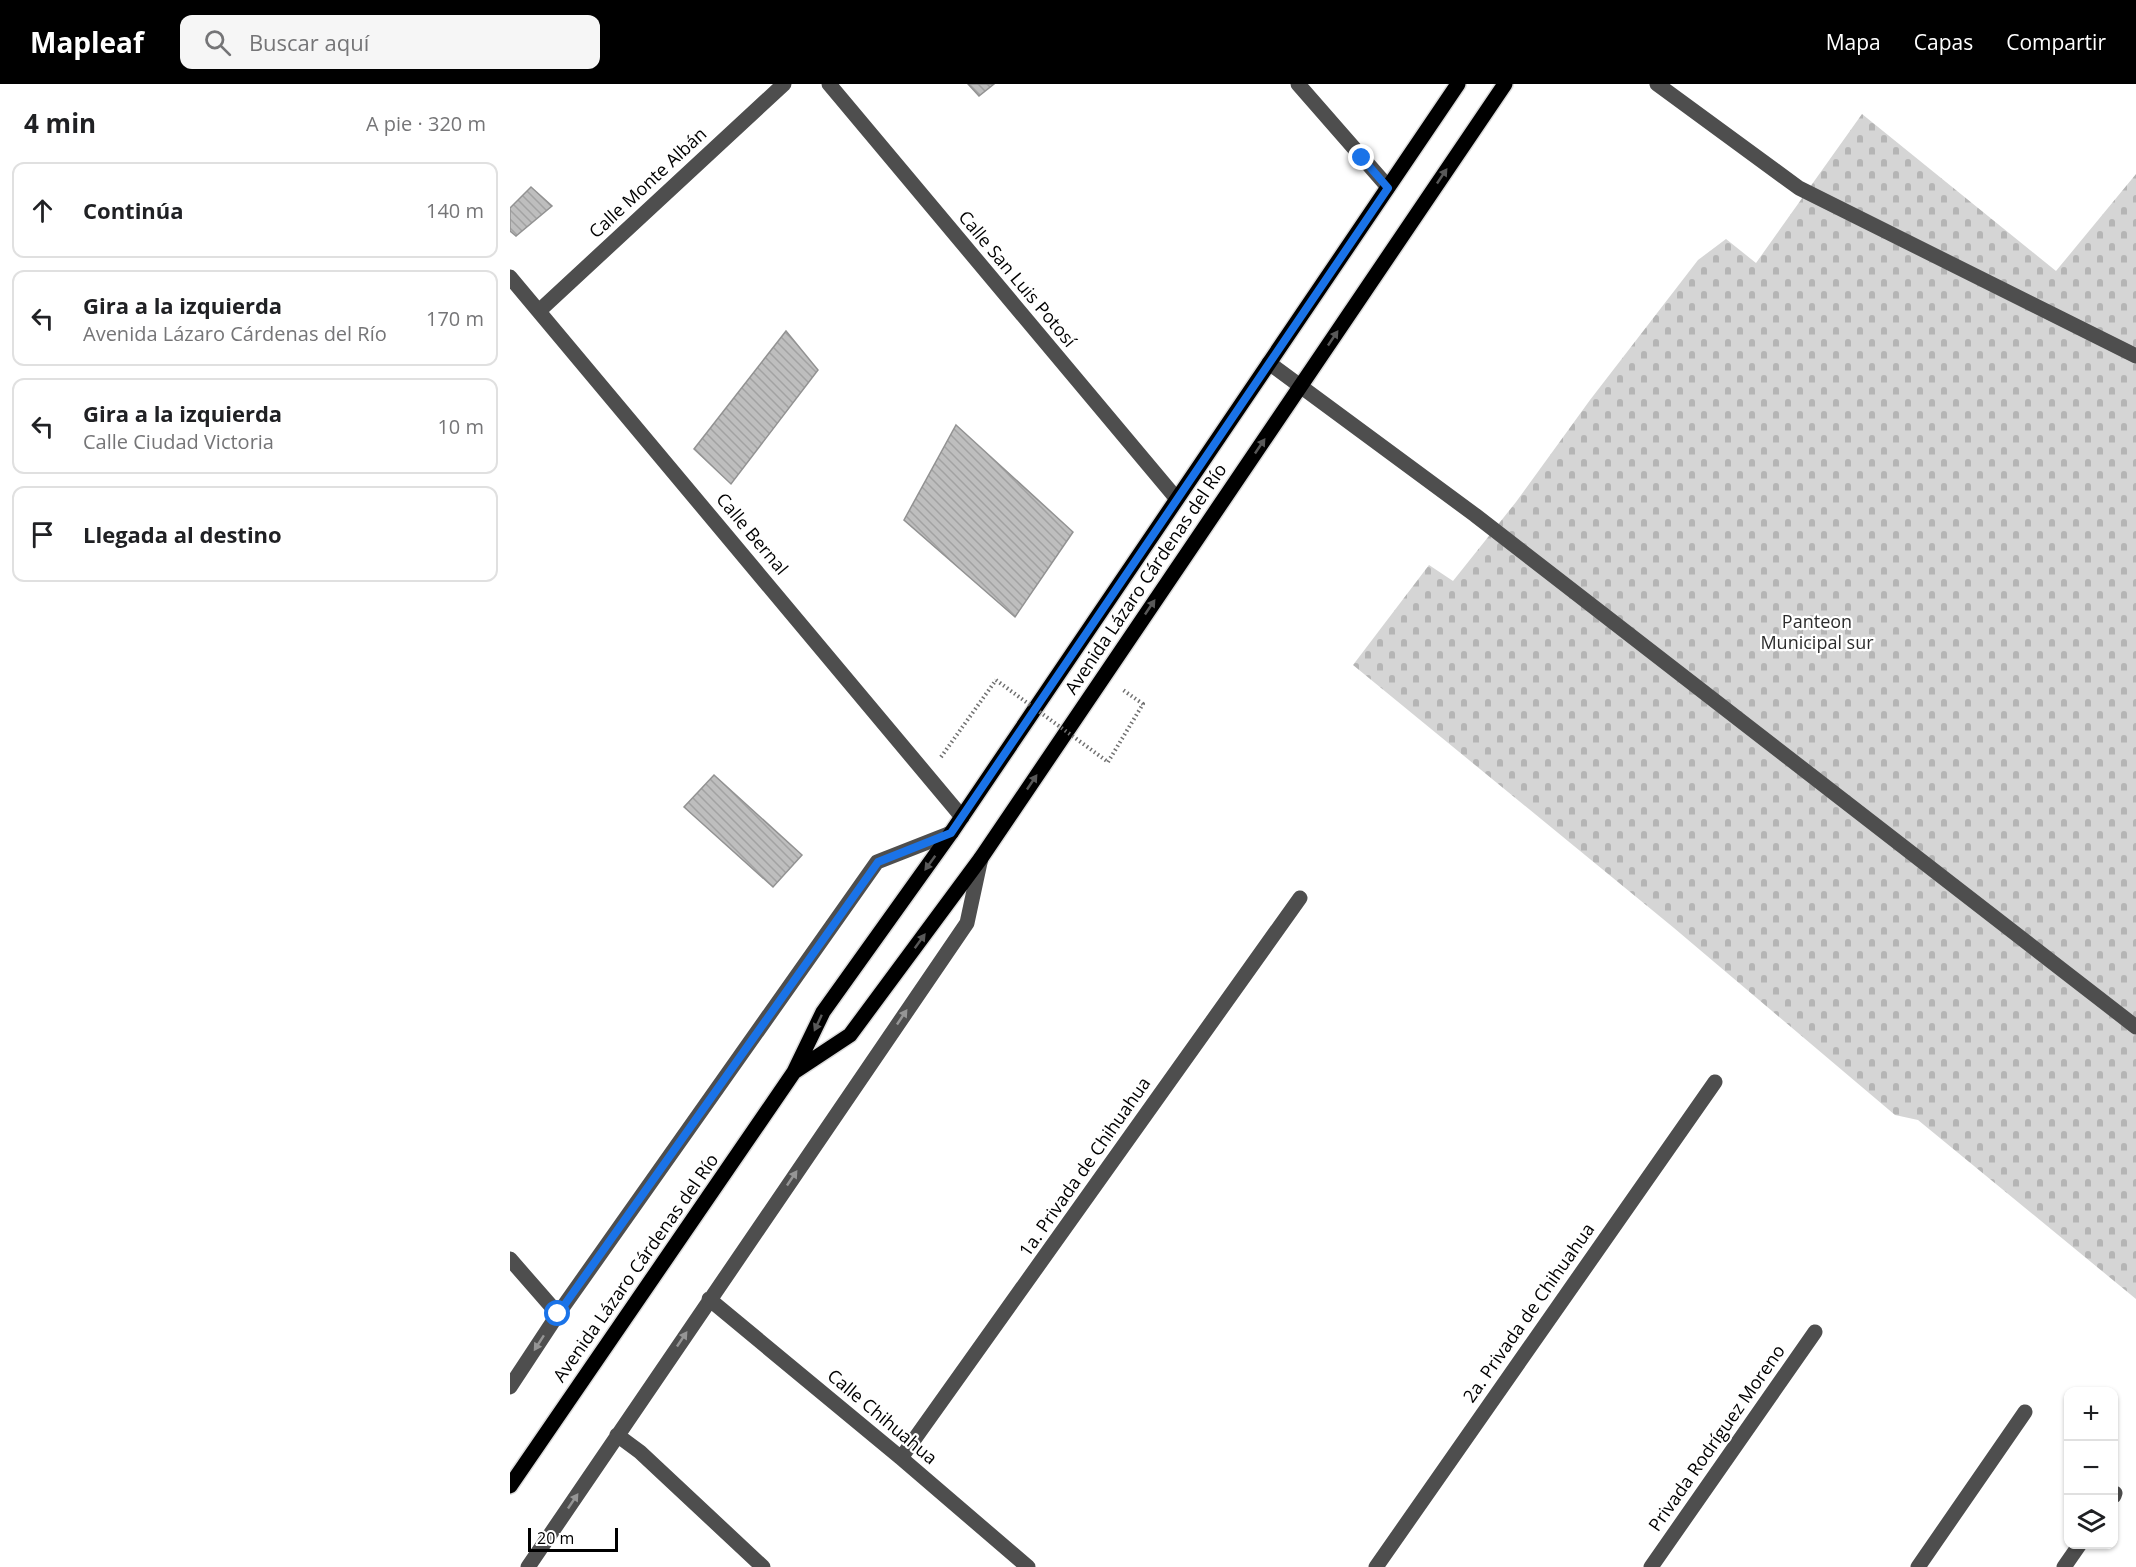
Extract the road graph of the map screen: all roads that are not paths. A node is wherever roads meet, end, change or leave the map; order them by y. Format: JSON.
{"nodes":[{"id":1,"x":784,"y":84,"type":"edge"},
{"id":2,"x":829,"y":84,"type":"edge"},
{"id":3,"x":1298,"y":84,"type":"edge"},
{"id":4,"x":1458,"y":84,"type":"edge"},
{"id":5,"x":1505,"y":84,"type":"edge"},
{"id":6,"x":1657,"y":84,"type":"edge"},
{"id":7,"x":1388,"y":188,"type":"junction"},
{"id":8,"x":510,"y":277,"type":"edge"},
{"id":9,"x":539,"y":311,"type":"junction"},
{"id":10,"x":2136,"y":356,"type":"edge"},
{"id":11,"x":1269,"y":363,"type":"junction"},
{"id":12,"x":1300,"y":386,"type":"junction"},
{"id":13,"x":1176,"y":498,"type":"junction"},
{"id":14,"x":962,"y":817,"type":"junction"},
{"id":15,"x":951,"y":833,"type":"junction"},
{"id":16,"x":981,"y":858,"type":"junction"},
{"id":17,"x":1300,"y":898,"type":"dead end"},
{"id":18,"x":2136,"y":1027,"type":"edge"},
{"id":19,"x":794,"y":1072,"type":"junction"},
{"id":20,"x":1715,"y":1082,"type":"dead end"},
{"id":21,"x":510,"y":1259,"type":"edge"},
{"id":22,"x":709,"y":1299,"type":"junction"},
{"id":23,"x":558,"y":1314,"type":"junction"},
{"id":24,"x":1815,"y":1332,"type":"dead end"},
{"id":25,"x":510,"y":1387,"type":"edge"},
{"id":26,"x":2025,"y":1412,"type":"dead end"},
{"id":27,"x":617,"y":1435,"type":"junction"},
{"id":28,"x":901,"y":1458,"type":"junction"},
{"id":29,"x":510,"y":1486,"type":"edge"},
{"id":30,"x":2077,"y":1549,"type":"edge"},
{"id":31,"x":528,"y":1567,"type":"edge"},
{"id":32,"x":763,"y":1567,"type":"edge"},
{"id":33,"x":1028,"y":1567,"type":"edge"},
{"id":34,"x":1376,"y":1567,"type":"edge"},
{"id":35,"x":1651,"y":1567,"type":"edge"},
{"id":36,"x":1918,"y":1567,"type":"edge"},
{"id":37,"x":2064,"y":1567,"type":"edge"}],
"edges":[{"from":1,"to":9,"type":"street","name":"Calle Monte Albán"},
{"from":2,"to":13,"type":"street","name":"Calle San Luis Potosí"},
{"from":3,"to":7,"type":"street"},
{"from":4,"to":7,"type":"main road","name":"Avenida Lázaro Cárdenas del Río"},
{"from":12,"to":5,"type":"main road","name":"Avenida Lázaro Cárdenas del Río","one_way":true},
{"from":6,"to":10,"type":"street"},
{"from":7,"to":11,"type":"main road","name":"Avenida Lázaro Cárdenas del Río"},
{"from":8,"to":9,"type":"street","name":"Calle Bernal"},
{"from":9,"to":14,"type":"street","name":"Calle Bernal"},
{"from":11,"to":12,"type":"street"},
{"from":11,"to":13,"type":"main road","name":"Avenida Lázaro Cárdenas del Río"},
{"from":16,"to":12,"type":"main road","name":"Avenida Lázaro Cárdenas del Río","one_way":true},
{"from":12,"to":18,"type":"street"},
{"from":13,"to":14,"type":"main road","name":"Avenida Lázaro Cárdenas del Río"},
{"from":14,"to":15,"type":"main road","name":"Avenida Lázaro Cárdenas del Río"},
{"from":15,"to":19,"type":"main road","name":"Avenida Lázaro Cárdenas del Río","one_way":true},
{"from":15,"to":23,"type":"street"},
{"from":19,"to":16,"type":"main road","name":"Avenida Lázaro Cárdenas del Río","one_way":true},
{"from":22,"to":16,"type":"street","one_way":true},
{"from":17,"to":28,"type":"street","name":"1a. Privada de Chihuahua"},
{"from":19,"to":29,"type":"main road","name":"Avenida Lázaro Cárdenas del Río"},
{"from":20,"to":34,"type":"street","name":"2a. Privada de Chihuahua"},
{"from":21,"to":23,"type":"street"},
{"from":27,"to":22,"type":"street","one_way":true},
{"from":22,"to":28,"type":"street","name":"Calle Chihuahua"},
{"from":23,"to":25,"type":"street","one_way":true},
{"from":24,"to":35,"type":"street","name":"Privada Rodríguez Moreno"},
{"from":26,"to":36,"type":"street"},
{"from":31,"to":27,"type":"street","one_way":true},
{"from":27,"to":32,"type":"street"},
{"from":28,"to":33,"type":"street","name":"Calle Chihuahua"},
{"from":30,"to":37,"type":"street"}]}
